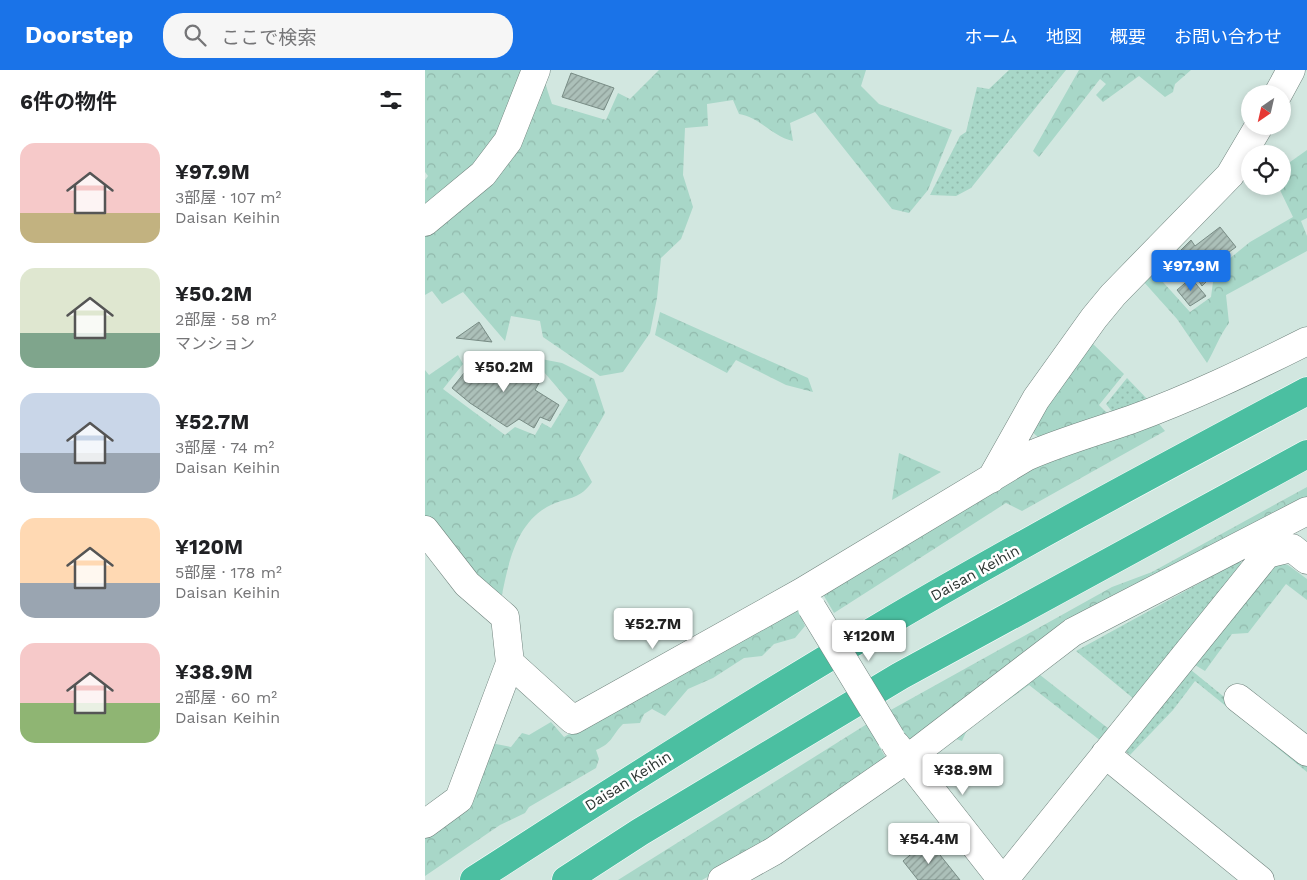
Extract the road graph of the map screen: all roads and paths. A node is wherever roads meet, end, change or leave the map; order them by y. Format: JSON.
{"nodes":[{"id":1,"x":536,"y":70,"type":"edge"},
{"id":2,"x":1291,"y":70,"type":"edge"},
{"id":3,"x":1283,"y":85,"type":"edge"},
{"id":4,"x":1254,"y":135,"type":"edge"},
{"id":5,"x":425,"y":222,"type":"edge"},
{"id":6,"x":1307,"y":341,"type":"edge"},
{"id":7,"x":1307,"y":391,"type":"edge"},
{"id":8,"x":1307,"y":454,"type":"edge"},
{"id":9,"x":991,"y":479,"type":"junction"},
{"id":10,"x":1307,"y":511,"type":"edge"},
{"id":11,"x":425,"y":530,"type":"edge"},
{"id":12,"x":1307,"y":560,"type":"edge"},
{"id":13,"x":807,"y":600,"type":"junction"},
{"id":14,"x":510,"y":663,"type":"junction"},
{"id":15,"x":1238,"y":698,"type":"dead end"},
{"id":16,"x":899,"y":748,"type":"junction"},
{"id":17,"x":1307,"y":752,"type":"edge"},
{"id":18,"x":1105,"y":754,"type":"junction"},
{"id":19,"x":425,"y":824,"type":"edge"},
{"id":20,"x":474,"y":880,"type":"edge"},
{"id":21,"x":566,"y":880,"type":"edge"},
{"id":22,"x":721,"y":880,"type":"edge"},
{"id":23,"x":1003,"y":880,"type":"edge"},
{"id":24,"x":1260,"y":880,"type":"edge"}],
"edges":[{"from":1,"to":5,"type":"street"},
{"from":2,"to":3,"type":"street"},
{"from":4,"to":9,"type":"street"},
{"from":6,"to":9,"type":"street"},
{"from":7,"to":20,"type":"highway","name":"Daisan Keihin"},
{"from":8,"to":21,"type":"highway"},
{"from":9,"to":13,"type":"street"},
{"from":10,"to":16,"type":"street"},
{"from":11,"to":14,"type":"street"},
{"from":12,"to":18,"type":"street"},
{"from":13,"to":14,"type":"street"},
{"from":13,"to":16,"type":"street","bridge":true},
{"from":14,"to":19,"type":"street"},
{"from":15,"to":17,"type":"street"},
{"from":16,"to":22,"type":"street"},
{"from":16,"to":23,"type":"street"},
{"from":18,"to":23,"type":"street"},
{"from":18,"to":24,"type":"street"}]}
